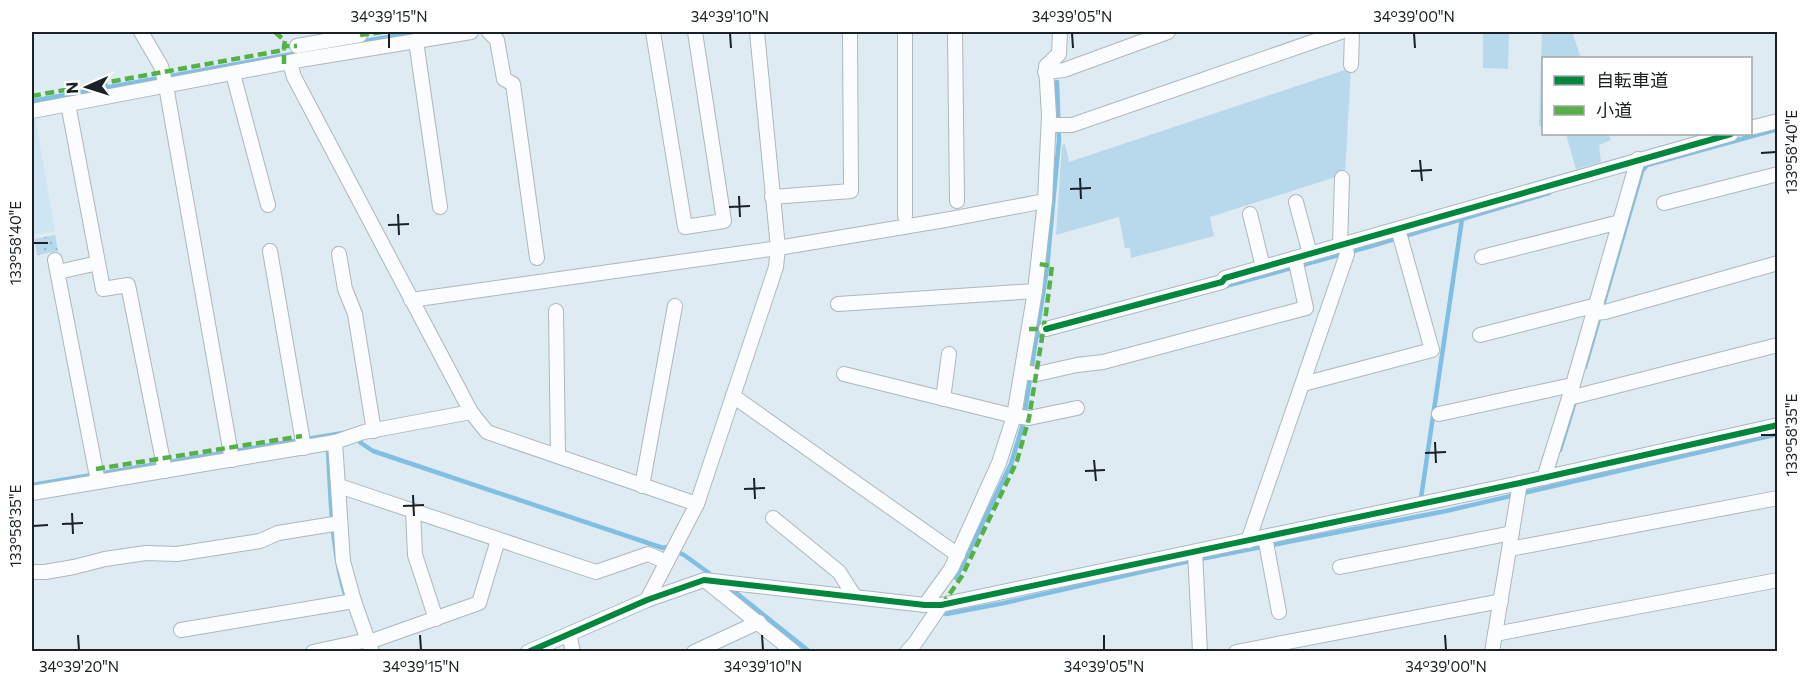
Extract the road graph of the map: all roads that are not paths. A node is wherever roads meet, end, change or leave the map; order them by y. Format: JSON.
{"nodes":[{"id":1,"x":141,"y":32,"type":"edge"},
{"id":2,"x":294,"y":32,"type":"edge"},
{"id":3,"x":471,"y":32,"type":"edge"},
{"id":4,"x":489,"y":32,"type":"edge"},
{"id":5,"x":653,"y":32,"type":"edge"},
{"id":6,"x":695,"y":32,"type":"edge"},
{"id":7,"x":756,"y":32,"type":"edge"},
{"id":8,"x":850,"y":32,"type":"edge"},
{"id":9,"x":904,"y":32,"type":"edge"},
{"id":10,"x":955,"y":32,"type":"edge"},
{"id":11,"x":1060,"y":32,"type":"edge"},
{"id":12,"x":1168,"y":32,"type":"edge"},
{"id":13,"x":1341,"y":32,"type":"edge"},
{"id":14,"x":1352,"y":32,"type":"edge"},
{"id":15,"x":360,"y":35,"type":"dead end"},
{"id":16,"x":416,"y":40,"type":"junction"},
{"id":17,"x":297,"y":55,"type":"junction"},
{"id":18,"x":1351,"y":64,"type":"dead end"},
{"id":19,"x":1045,"y":72,"type":"junction"},
{"id":20,"x":233,"y":74,"type":"junction"},
{"id":21,"x":165,"y":80,"type":"junction"},
{"id":22,"x":68,"y":104,"type":"junction"},
{"id":23,"x":32,"y":111,"type":"edge"},
{"id":24,"x":1778,"y":121,"type":"edge"},
{"id":25,"x":1051,"y":124,"type":"junction"},
{"id":26,"x":1752,"y":128,"type":"edge"},
{"id":27,"x":1728,"y":135,"type":"edge"},
{"id":28,"x":1637,"y":165,"type":"junction"},
{"id":29,"x":1778,"y":174,"type":"edge"},
{"id":30,"x":1342,"y":178,"type":"dead end"},
{"id":31,"x":772,"y":196,"type":"junction"},
{"id":32,"x":957,"y":201,"type":"dead end"},
{"id":33,"x":1045,"y":201,"type":"junction"},
{"id":34,"x":1296,"y":202,"type":"dead end"},
{"id":35,"x":1664,"y":203,"type":"dead end"},
{"id":36,"x":268,"y":205,"type":"dead end"},
{"id":37,"x":440,"y":207,"type":"dead end"},
{"id":38,"x":1250,"y":214,"type":"dead end"},
{"id":39,"x":906,"y":216,"type":"dead end"},
{"id":40,"x":1620,"y":222,"type":"junction"},
{"id":41,"x":1400,"y":236,"type":"junction"},
{"id":42,"x":778,"y":248,"type":"junction"},
{"id":43,"x":1345,"y":248,"type":"junction"},
{"id":44,"x":270,"y":251,"type":"dead end"},
{"id":45,"x":339,"y":254,"type":"dead end"},
{"id":46,"x":1310,"y":254,"type":"junction"},
{"id":47,"x":1482,"y":257,"type":"dead end"},
{"id":48,"x":537,"y":258,"type":"dead end"},
{"id":49,"x":98,"y":262,"type":"junction"},
{"id":50,"x":1778,"y":263,"type":"edge"},
{"id":51,"x":1296,"y":264,"type":"junction"},
{"id":52,"x":1263,"y":267,"type":"junction"},
{"id":53,"x":1035,"y":291,"type":"junction"},
{"id":54,"x":411,"y":300,"type":"junction"},
{"id":55,"x":838,"y":304,"type":"dead end"},
{"id":56,"x":675,"y":306,"type":"dead end"},
{"id":57,"x":556,"y":311,"type":"dead end"},
{"id":58,"x":1599,"y":311,"type":"junction"},
{"id":59,"x":1046,"y":329,"type":"dead end"},
{"id":60,"x":1480,"y":334,"type":"dead end"},
{"id":61,"x":1778,"y":345,"type":"edge"},
{"id":62,"x":949,"y":354,"type":"dead end"},
{"id":63,"x":1028,"y":373,"type":"junction"},
{"id":64,"x":844,"y":374,"type":"dead end"},
{"id":65,"x":1303,"y":384,"type":"junction"},
{"id":66,"x":1573,"y":395,"type":"junction"},
{"id":67,"x":733,"y":396,"type":"junction"},
{"id":68,"x":943,"y":399,"type":"junction"},
{"id":69,"x":1077,"y":408,"type":"dead end"},
{"id":70,"x":471,"y":412,"type":"junction"},
{"id":71,"x":1439,"y":414,"type":"dead end"},
{"id":72,"x":1020,"y":417,"type":"junction"},
{"id":73,"x":1778,"y":425,"type":"edge"},
{"id":74,"x":374,"y":430,"type":"junction"},
{"id":75,"x":335,"y":442,"type":"junction"},
{"id":76,"x":303,"y":443,"type":"junction"},
{"id":77,"x":232,"y":455,"type":"junction"},
{"id":78,"x":558,"y":456,"type":"junction"},
{"id":79,"x":164,"y":466,"type":"junction"},
{"id":80,"x":98,"y":477,"type":"junction"},
{"id":81,"x":1544,"y":478,"type":"junction"},
{"id":82,"x":339,"y":486,"type":"junction"},
{"id":83,"x":642,"y":486,"type":"junction"},
{"id":84,"x":1519,"y":490,"type":"junction"},
{"id":85,"x":32,"y":494,"type":"edge"},
{"id":86,"x":1778,"y":498,"type":"edge"},
{"id":87,"x":697,"y":504,"type":"junction"},
{"id":88,"x":413,"y":511,"type":"junction"},
{"id":89,"x":773,"y":518,"type":"dead end"},
{"id":90,"x":335,"y":524,"type":"junction"},
{"id":91,"x":1512,"y":533,"type":"junction"},
{"id":92,"x":498,"y":540,"type":"junction"},
{"id":93,"x":1248,"y":541,"type":"junction"},
{"id":94,"x":1266,"y":544,"type":"junction"},
{"id":95,"x":1510,"y":549,"type":"junction"},
{"id":96,"x":671,"y":554,"type":"junction"},
{"id":97,"x":958,"y":555,"type":"junction"},
{"id":98,"x":1196,"y":557,"type":"junction"},
{"id":99,"x":1340,"y":567,"type":"dead end"},
{"id":100,"x":32,"y":572,"type":"edge"},
{"id":101,"x":704,"y":579,"type":"junction"},
{"id":102,"x":1778,"y":580,"type":"edge"},
{"id":103,"x":855,"y":597,"type":"junction"},
{"id":104,"x":647,"y":600,"type":"junction"},
{"id":105,"x":1501,"y":601,"type":"junction"},
{"id":106,"x":349,"y":602,"type":"junction"},
{"id":107,"x":925,"y":605,"type":"junction"},
{"id":108,"x":941,"y":605,"type":"junction"},
{"id":109,"x":1279,"y":612,"type":"dead end"},
{"id":110,"x":436,"y":619,"type":"junction"},
{"id":111,"x":759,"y":622,"type":"junction"},
{"id":112,"x":181,"y":630,"type":"dead end"},
{"id":113,"x":569,"y":634,"type":"junction"},
{"id":114,"x":1495,"y":634,"type":"junction"},
{"id":115,"x":366,"y":643,"type":"edge"},
{"id":116,"x":313,"y":651,"type":"edge"},
{"id":117,"x":528,"y":651,"type":"edge"},
{"id":118,"x":573,"y":651,"type":"edge"},
{"id":119,"x":694,"y":651,"type":"edge"},
{"id":120,"x":794,"y":651,"type":"edge"},
{"id":121,"x":907,"y":651,"type":"edge"},
{"id":122,"x":1200,"y":651,"type":"edge"},
{"id":123,"x":1236,"y":651,"type":"edge"},
{"id":124,"x":1492,"y":651,"type":"edge"}],
"edges":[{"from":1,"to":21,"type":"street"},
{"from":2,"to":17,"type":"street"},
{"from":3,"to":16,"type":"street"},
{"from":4,"to":48,"type":"street"},
{"from":5,"to":6,"type":"street"},
{"from":7,"to":31,"type":"street"},
{"from":8,"to":31,"type":"street"},
{"from":9,"to":39,"type":"street"},
{"from":10,"to":32,"type":"street"},
{"from":11,"to":19,"type":"street"},
{"from":12,"to":19,"type":"street"},
{"from":13,"to":25,"type":"street"},
{"from":14,"to":18,"type":"street"},
{"from":15,"to":17,"type":"street"},
{"from":16,"to":17,"type":"street"},
{"from":16,"to":37,"type":"street"},
{"from":17,"to":20,"type":"street"},
{"from":17,"to":54,"type":"street"},
{"from":19,"to":25,"type":"street"},
{"from":20,"to":21,"type":"street"},
{"from":20,"to":36,"type":"street"},
{"from":21,"to":22,"type":"street"},
{"from":21,"to":77,"type":"street"},
{"from":22,"to":23,"type":"street"},
{"from":22,"to":49,"type":"street"},
{"from":24,"to":26,"type":"street"},
{"from":25,"to":33,"type":"street"},
{"from":27,"to":28,"type":"street"},
{"from":28,"to":40,"type":"street"},
{"from":28,"to":41,"type":"street"},
{"from":29,"to":35,"type":"street"},
{"from":30,"to":43,"type":"street"},
{"from":31,"to":42,"type":"street"},
{"from":33,"to":42,"type":"street"},
{"from":33,"to":53,"type":"street"},
{"from":34,"to":46,"type":"street"},
{"from":38,"to":52,"type":"street"},
{"from":40,"to":47,"type":"street"},
{"from":40,"to":58,"type":"street"},
{"from":41,"to":43,"type":"street"},
{"from":41,"to":65,"type":"street"},
{"from":42,"to":54,"type":"street"},
{"from":42,"to":67,"type":"street"},
{"from":43,"to":46,"type":"street"},
{"from":43,"to":65,"type":"street"},
{"from":44,"to":76,"type":"street"},
{"from":45,"to":74,"type":"street"},
{"from":46,"to":51,"type":"street"},
{"from":49,"to":79,"type":"street"},
{"from":49,"to":80,"type":"street"},
{"from":50,"to":58,"type":"street"},
{"from":51,"to":52,"type":"street"},
{"from":51,"to":63,"type":"street"},
{"from":52,"to":59,"type":"street"},
{"from":53,"to":55,"type":"street"},
{"from":53,"to":63,"type":"street"},
{"from":54,"to":70,"type":"street"},
{"from":56,"to":83,"type":"street"},
{"from":57,"to":78,"type":"street"},
{"from":58,"to":60,"type":"street"},
{"from":58,"to":66,"type":"street"},
{"from":61,"to":66,"type":"street"},
{"from":62,"to":68,"type":"street"},
{"from":63,"to":72,"type":"street"},
{"from":64,"to":68,"type":"street"},
{"from":65,"to":93,"type":"street"},
{"from":66,"to":71,"type":"street"},
{"from":66,"to":81,"type":"street"},
{"from":67,"to":87,"type":"street"},
{"from":67,"to":97,"type":"street"},
{"from":68,"to":72,"type":"street"},
{"from":69,"to":72,"type":"street"},
{"from":70,"to":74,"type":"street"},
{"from":70,"to":78,"type":"street"},
{"from":72,"to":97,"type":"street"},
{"from":73,"to":81,"type":"street"},
{"from":74,"to":75,"type":"street"},
{"from":75,"to":76,"type":"street"},
{"from":75,"to":82,"type":"street"},
{"from":76,"to":77,"type":"street"},
{"from":77,"to":79,"type":"street"},
{"from":78,"to":83,"type":"street"},
{"from":79,"to":80,"type":"street"},
{"from":80,"to":85,"type":"street"},
{"from":81,"to":84,"type":"street"},
{"from":82,"to":88,"type":"street"},
{"from":82,"to":90,"type":"street"},
{"from":83,"to":87,"type":"street"},
{"from":84,"to":91,"type":"street"},
{"from":84,"to":94,"type":"street"},
{"from":86,"to":95,"type":"street"},
{"from":87,"to":96,"type":"street"},
{"from":88,"to":92,"type":"street"},
{"from":88,"to":110,"type":"street"},
{"from":89,"to":103,"type":"street"},
{"from":90,"to":100,"type":"street"},
{"from":90,"to":106,"type":"street"},
{"from":91,"to":95,"type":"street"},
{"from":91,"to":99,"type":"street"},
{"from":92,"to":96,"type":"street"},
{"from":92,"to":110,"type":"street"},
{"from":93,"to":94,"type":"street"},
{"from":93,"to":98,"type":"street"},
{"from":94,"to":109,"type":"street"},
{"from":95,"to":105,"type":"street"},
{"from":96,"to":104,"type":"street"},
{"from":97,"to":107,"type":"street"},
{"from":98,"to":108,"type":"street"},
{"from":98,"to":122,"type":"street"},
{"from":101,"to":103,"type":"street"},
{"from":101,"to":104,"type":"street"},
{"from":101,"to":111,"type":"street"},
{"from":102,"to":114,"type":"street"},
{"from":103,"to":107,"type":"street"},
{"from":104,"to":113,"type":"street"},
{"from":105,"to":114,"type":"street"},
{"from":105,"to":123,"type":"street"},
{"from":106,"to":112,"type":"street"},
{"from":106,"to":115,"type":"street"},
{"from":107,"to":108,"type":"street"},
{"from":108,"to":121,"type":"street"},
{"from":110,"to":115,"type":"street"},
{"from":111,"to":119,"type":"street"},
{"from":111,"to":120,"type":"street"},
{"from":113,"to":117,"type":"street"},
{"from":113,"to":118,"type":"street"},
{"from":114,"to":124,"type":"street"},
{"from":115,"to":116,"type":"street"}]}
